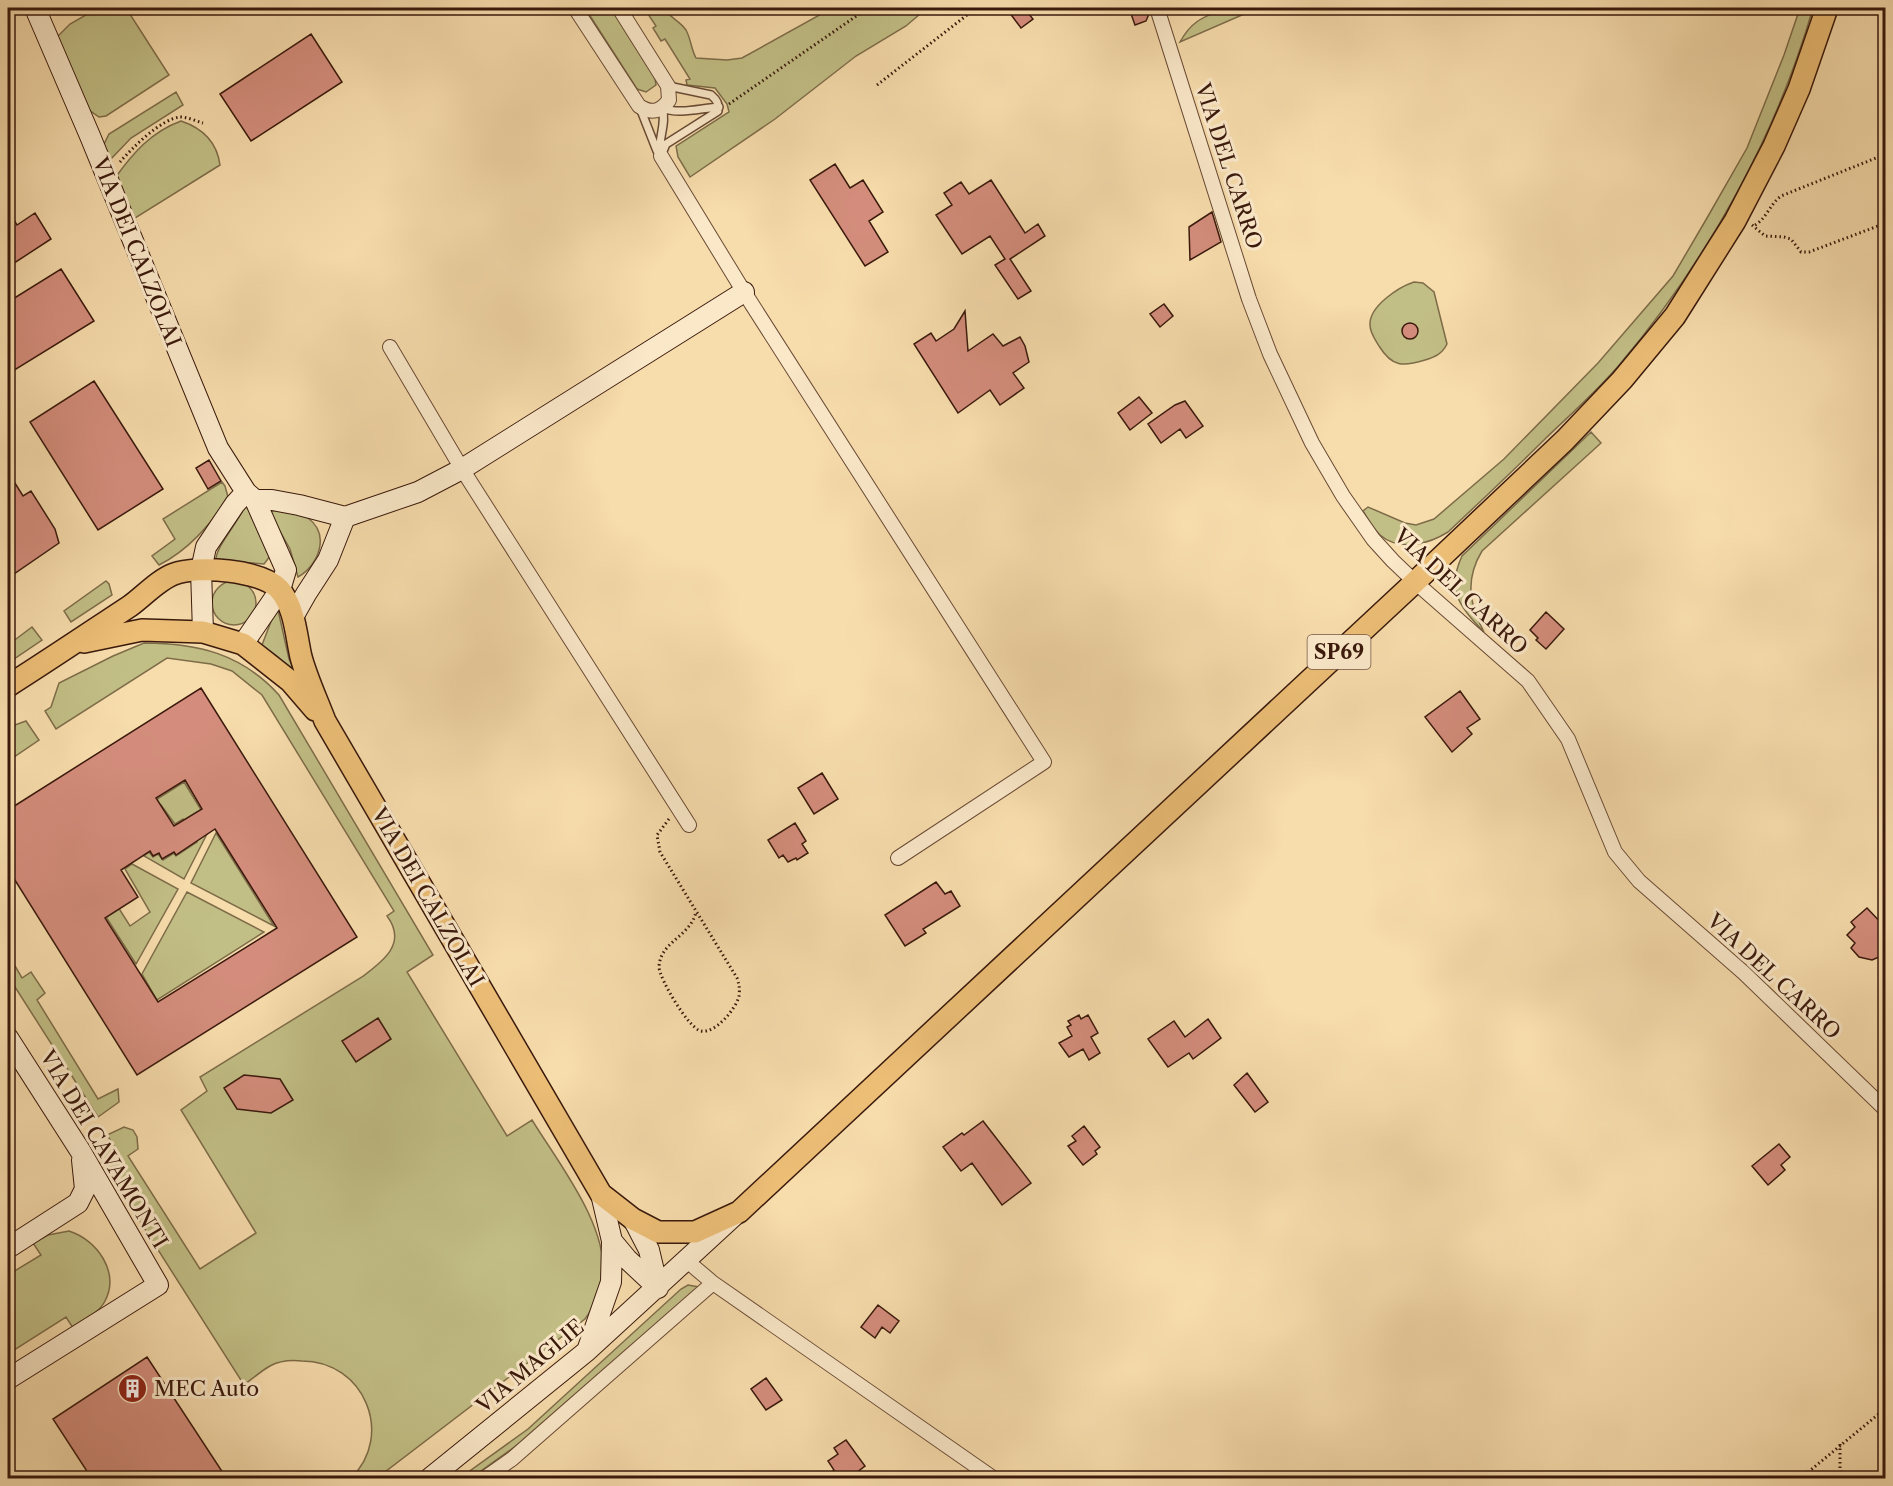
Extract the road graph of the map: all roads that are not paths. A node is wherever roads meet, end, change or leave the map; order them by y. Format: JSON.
{"nodes":[{"id":1,"x":35,"y":8,"type":"edge"},
{"id":2,"x":575,"y":8,"type":"edge"},
{"id":3,"x":620,"y":8,"type":"edge"},
{"id":4,"x":1157,"y":8,"type":"edge"},
{"id":5,"x":1827,"y":8,"type":"edge"},
{"id":6,"x":668,"y":86,"type":"junction"},
{"id":7,"x":639,"y":106,"type":"junction"},
{"id":8,"x":719,"y":107,"type":"junction"},
{"id":9,"x":662,"y":108,"type":"junction"},
{"id":10,"x":661,"y":156,"type":"junction"},
{"id":11,"x":744,"y":292,"type":"junction"},
{"id":12,"x":390,"y":347,"type":"dead end"},
{"id":13,"x":462,"y":469,"type":"junction"},
{"id":14,"x":250,"y":496,"type":"junction"},
{"id":15,"x":345,"y":517,"type":"junction"},
{"id":16,"x":201,"y":570,"type":"junction"},
{"id":17,"x":1414,"y":582,"type":"junction"},
{"id":18,"x":280,"y":590,"type":"junction"},
{"id":19,"x":294,"y":617,"type":"junction"},
{"id":20,"x":203,"y":633,"type":"junction"},
{"id":21,"x":243,"y":644,"type":"junction"},
{"id":22,"x":72,"y":645,"type":"junction"},
{"id":23,"x":8,"y":686,"type":"edge"},
{"id":24,"x":325,"y":722,"type":"junction"},
{"id":25,"x":689,"y":825,"type":"dead end"},
{"id":26,"x":898,"y":858,"type":"dead end"},
{"id":27,"x":8,"y":1038,"type":"edge"},
{"id":28,"x":1886,"y":1110,"type":"edge"},
{"id":29,"x":81,"y":1152,"type":"junction"},
{"id":30,"x":601,"y":1194,"type":"junction"},
{"id":31,"x":739,"y":1212,"type":"junction"},
{"id":32,"x":633,"y":1219,"type":"junction"},
{"id":33,"x":612,"y":1241,"type":"junction"},
{"id":34,"x":8,"y":1248,"type":"edge"},
{"id":35,"x":687,"y":1261,"type":"junction"},
{"id":36,"x":713,"y":1283,"type":"junction"},
{"id":37,"x":658,"y":1287,"type":"junction"},
{"id":38,"x":587,"y":1351,"type":"junction"},
{"id":39,"x":8,"y":1379,"type":"edge"},
{"id":40,"x":430,"y":1479,"type":"edge"},
{"id":41,"x":485,"y":1479,"type":"edge"},
{"id":42,"x":993,"y":1479,"type":"edge"}],
"edges":[{"from":1,"to":14,"type":"street","name":"VIA DEI CALZOLAI"},
{"from":2,"to":7,"type":"street"},
{"from":3,"to":6,"type":"street"},
{"from":4,"to":17,"type":"street","name":"VIA DEL CARRO"},
{"from":5,"to":17,"type":"main road","number":"SP69"},
{"from":6,"to":8,"type":"lane"},
{"from":6,"to":9,"type":"street"},
{"from":7,"to":9,"type":"street"},
{"from":7,"to":10,"type":"lane"},
{"from":8,"to":9,"type":"lane"},
{"from":8,"to":10,"type":"lane"},
{"from":9,"to":10,"type":"lane"},
{"from":10,"to":11,"type":"street"},
{"from":11,"to":13,"type":"street"},
{"from":11,"to":26,"type":"street"},
{"from":12,"to":13,"type":"street"},
{"from":13,"to":15,"type":"street"},
{"from":13,"to":25,"type":"street"},
{"from":14,"to":15,"type":"street"},
{"from":14,"to":16,"type":"street"},
{"from":14,"to":18,"type":"street","name":"VIA DEI CALZOLAI"},
{"from":15,"to":19,"type":"street"},
{"from":16,"to":18,"type":"main road"},
{"from":16,"to":20,"type":"street"},
{"from":16,"to":22,"type":"main road"},
{"from":17,"to":28,"type":"street","name":"VIA DEL CARRO"},
{"from":17,"to":31,"type":"main road","number":"SP69"},
{"from":18,"to":19,"type":"main road","name":"VIA DEI CALZOLAI"},
{"from":18,"to":21,"type":"street"},
{"from":19,"to":24,"type":"main road","name":"VIA DEI CALZOLAI"},
{"from":20,"to":21,"type":"main road"},
{"from":20,"to":22,"type":"main road"},
{"from":21,"to":24,"type":"main road"},
{"from":22,"to":23,"type":"main road"},
{"from":24,"to":30,"type":"main road","name":"VIA DEI CALZOLAI"},
{"from":27,"to":29,"type":"street","name":"VIA DEI CAVAMONTI"},
{"from":29,"to":34,"type":"street"},
{"from":29,"to":39,"type":"street","name":"VIA DEI CAVAMONTI"},
{"from":30,"to":32,"type":"main road"},
{"from":30,"to":33,"type":"street"},
{"from":31,"to":32,"type":"main road"},
{"from":31,"to":35,"type":"street","number":"SP69"},
{"from":32,"to":37,"type":"street"},
{"from":33,"to":37,"type":"street"},
{"from":33,"to":38,"type":"street"},
{"from":35,"to":36,"type":"street"},
{"from":35,"to":37,"type":"street","number":"SP69"},
{"from":36,"to":41,"type":"street"},
{"from":36,"to":42,"type":"street"},
{"from":37,"to":38,"type":"street","name":"VIA MAGLIE"},
{"from":38,"to":40,"type":"street","name":"VIA MAGLIE"}]}
